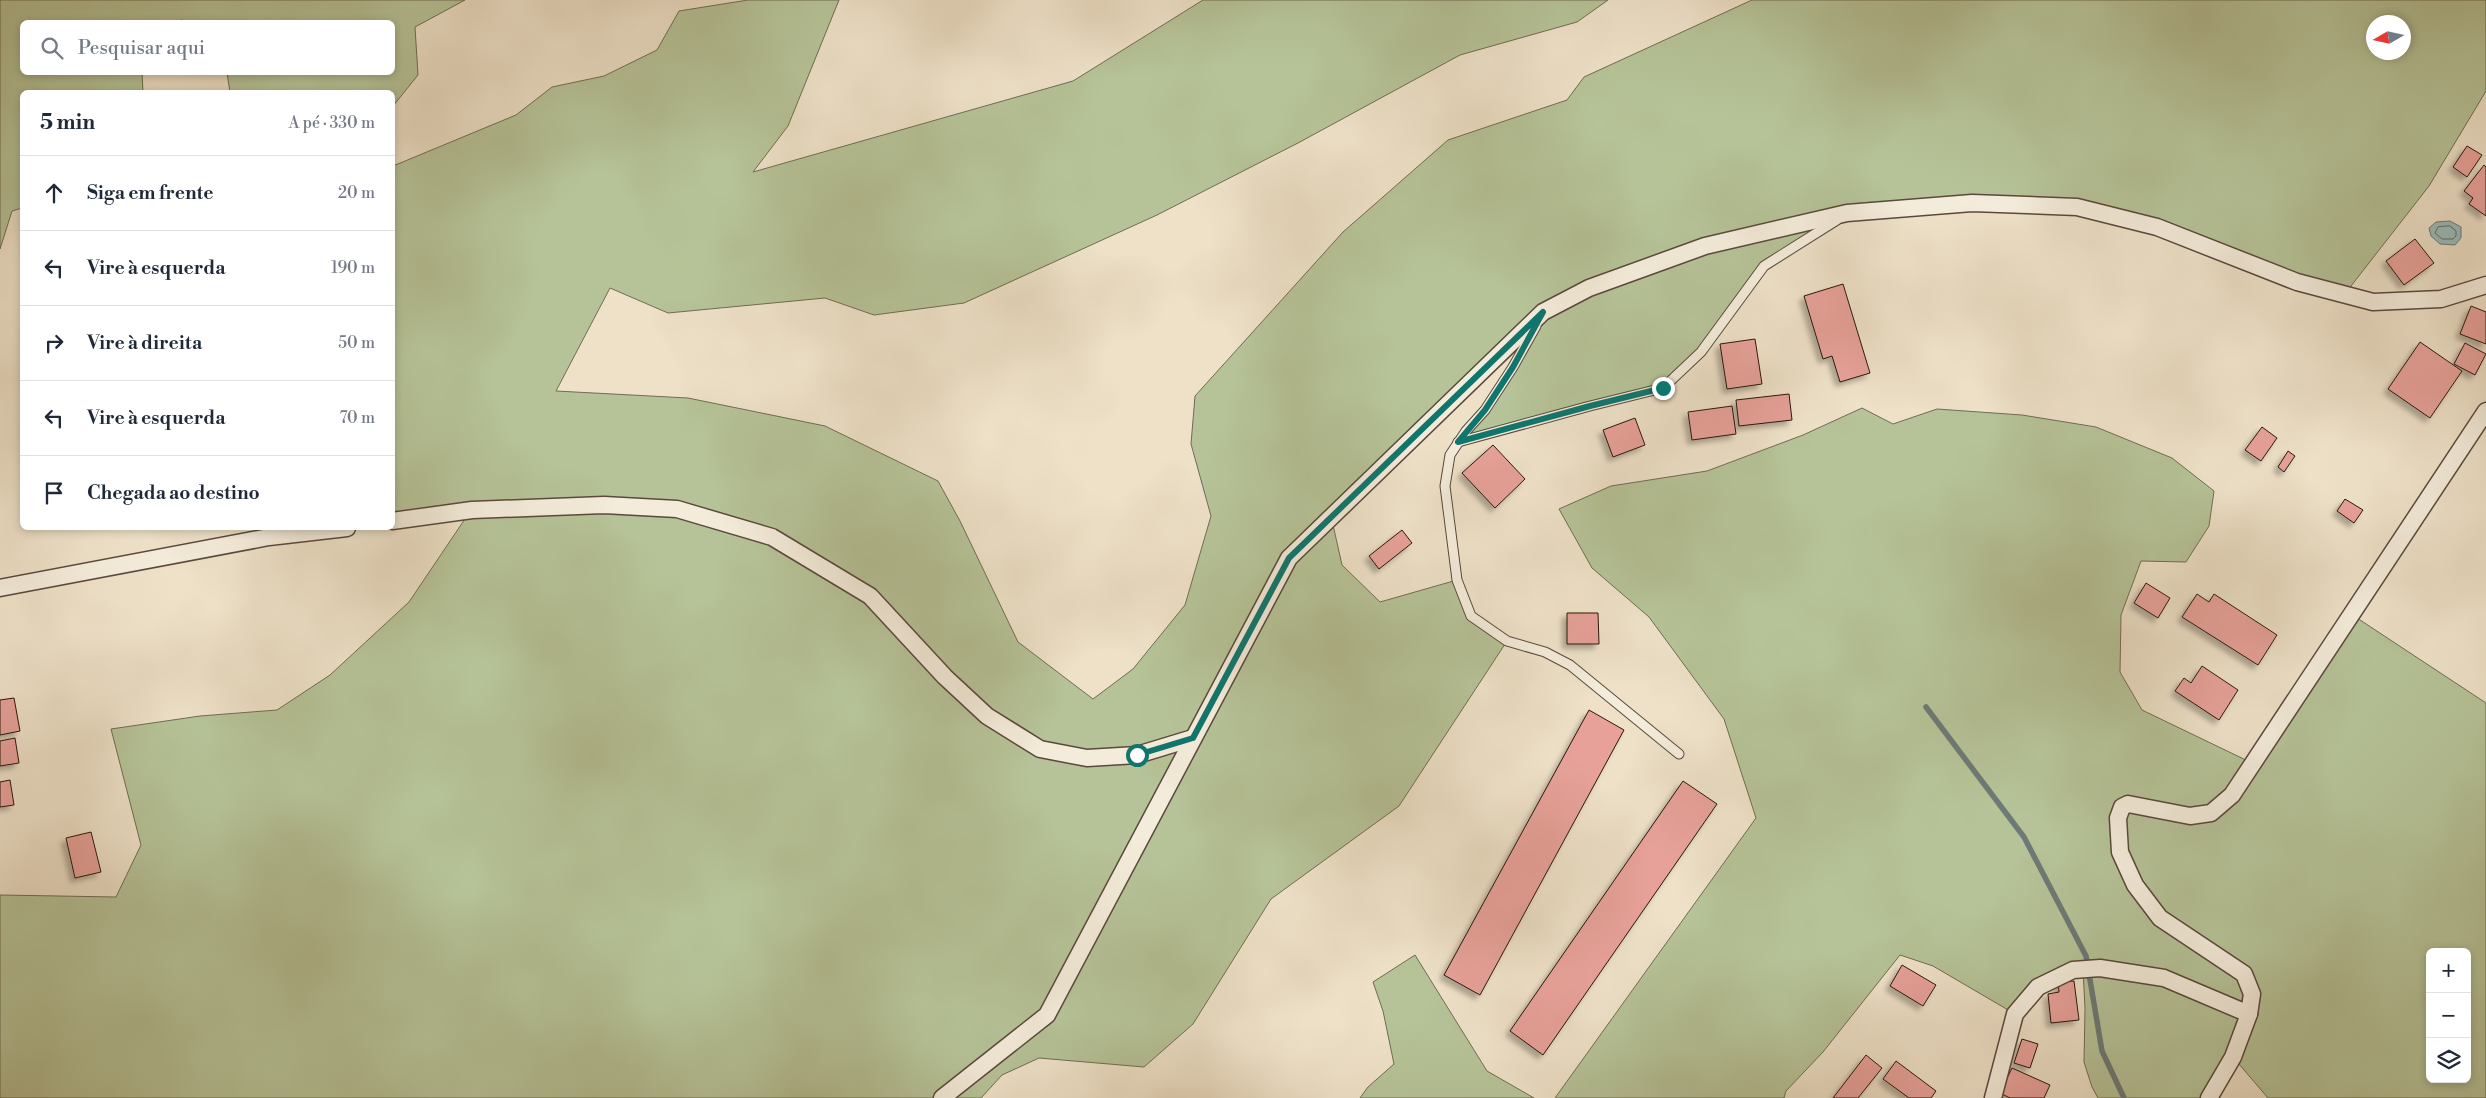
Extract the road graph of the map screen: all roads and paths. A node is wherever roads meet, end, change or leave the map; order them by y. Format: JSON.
{"nodes":[{"id":1,"x":1847,"y":213,"type":"junction"},
{"id":2,"x":2486,"y":285,"type":"edge"},
{"id":3,"x":1543,"y":312,"type":"junction"},
{"id":4,"x":2486,"y":411,"type":"edge"},
{"id":5,"x":1458,"y":442,"type":"junction"},
{"id":6,"x":395,"y":521,"type":"edge"},
{"id":7,"x":318,"y":530,"type":"edge"},
{"id":8,"x":0,"y":588,"type":"edge"},
{"id":9,"x":1193,"y":738,"type":"junction"},
{"id":10,"x":1679,"y":754,"type":"dead end"},
{"id":11,"x":2250,"y":1014,"type":"junction"},
{"id":12,"x":942,"y":1098,"type":"edge"},
{"id":13,"x":1993,"y":1098,"type":"edge"},
{"id":14,"x":2209,"y":1098,"type":"edge"}],
"edges":[{"from":1,"to":2,"type":"street"},
{"from":1,"to":3,"type":"street"},
{"from":1,"to":5,"type":"lane"},
{"from":3,"to":5,"type":"lane"},
{"from":3,"to":9,"type":"street"},
{"from":4,"to":11,"type":"street"},
{"from":5,"to":10,"type":"lane"},
{"from":6,"to":9,"type":"street"},
{"from":7,"to":8,"type":"street"},
{"from":9,"to":12,"type":"street"},
{"from":11,"to":13,"type":"street"},
{"from":11,"to":14,"type":"street"}]}
